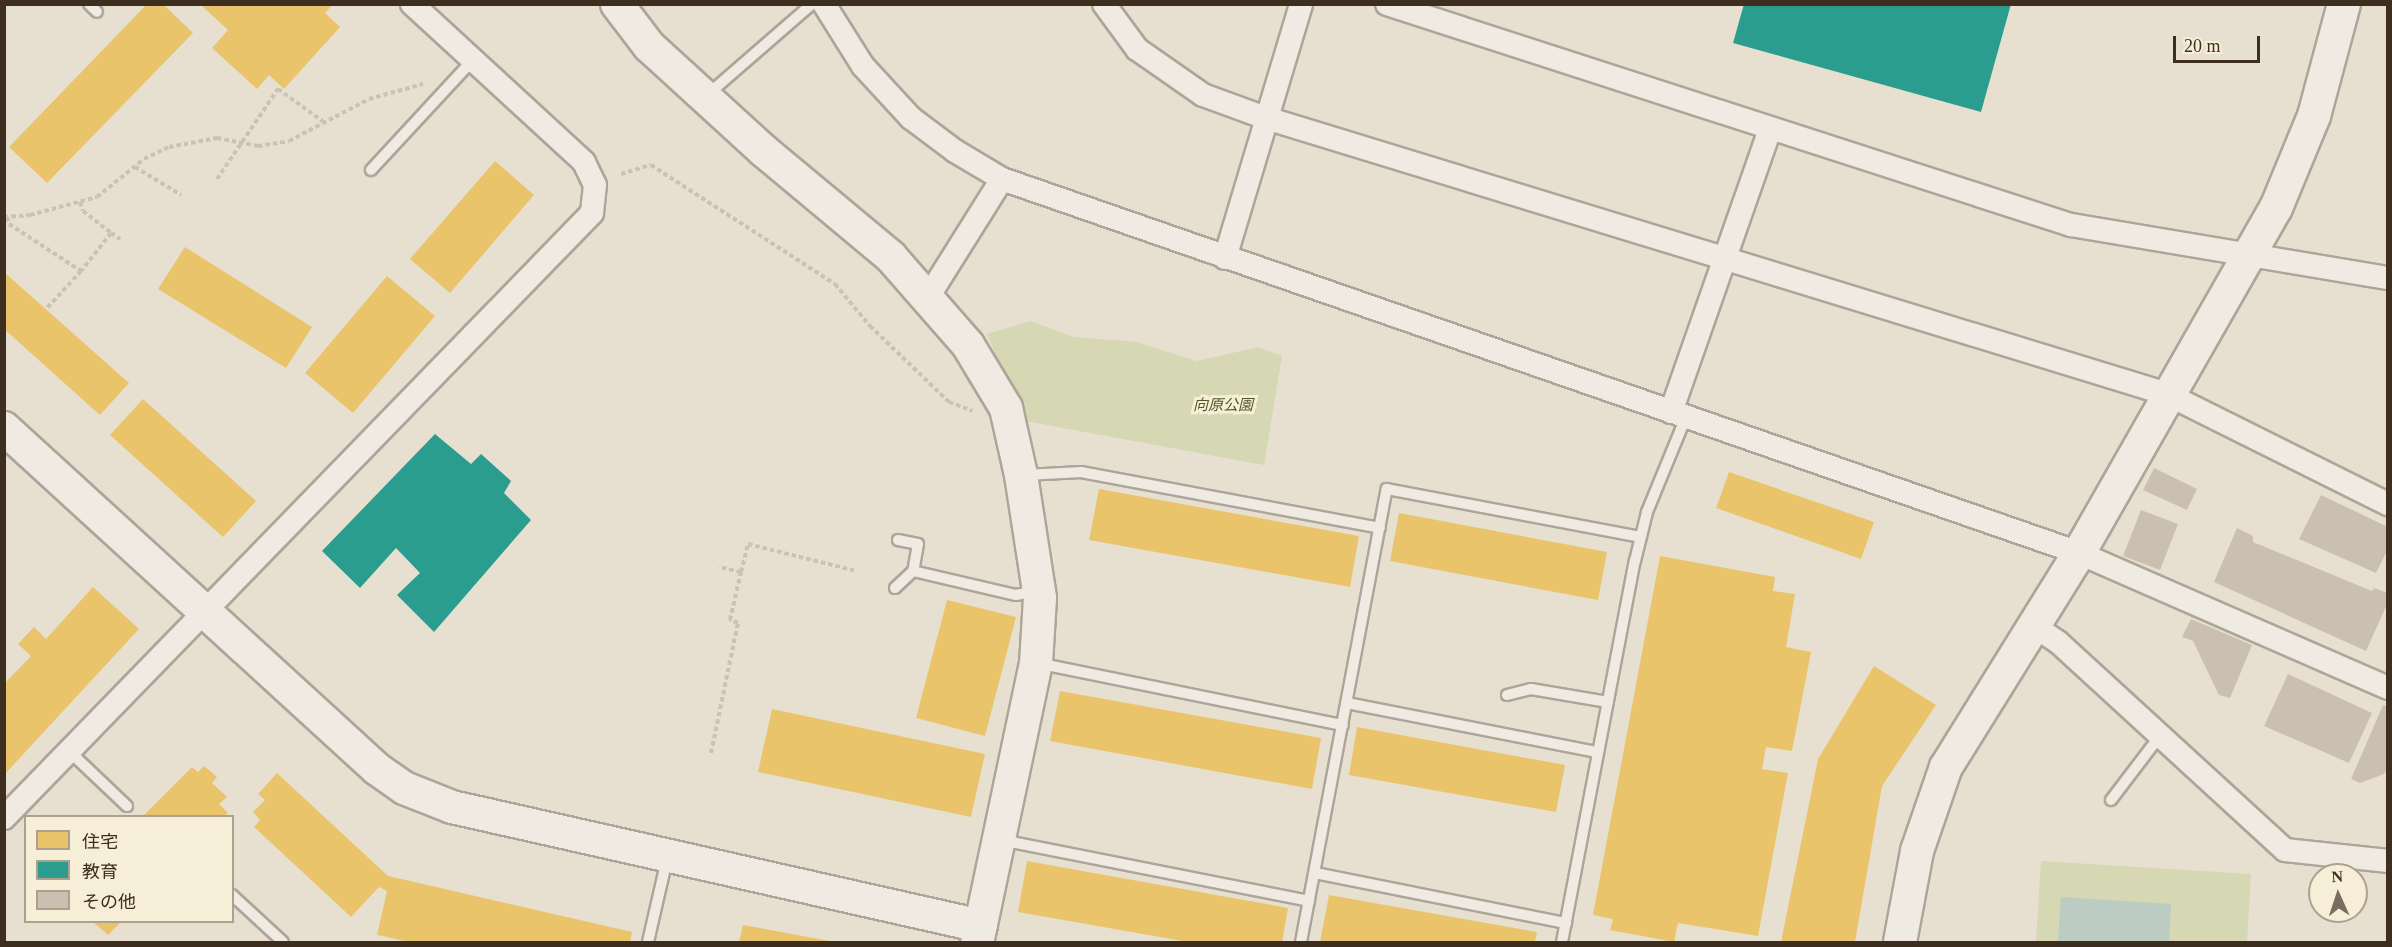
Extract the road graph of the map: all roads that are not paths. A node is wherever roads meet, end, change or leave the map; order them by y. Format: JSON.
{"nodes":[{"id":1,"x":412,"y":4,"type":"edge"},
{"id":2,"x":617,"y":4,"type":"edge"},
{"id":3,"x":813,"y":4,"type":"edge"},
{"id":4,"x":824,"y":4,"type":"edge"},
{"id":5,"x":1104,"y":4,"type":"edge"},
{"id":6,"x":1301,"y":4,"type":"edge"},
{"id":7,"x":1387,"y":4,"type":"edge"},
{"id":8,"x":2344,"y":4,"type":"edge"},
{"id":9,"x":473,"y":60,"type":"junction"},
{"id":10,"x":706,"y":96,"type":"junction"},
{"id":11,"x":1266,"y":118,"type":"junction"},
{"id":12,"x":1770,"y":129,"type":"junction"},
{"id":13,"x":371,"y":170,"type":"dead end"},
{"id":14,"x":1002,"y":179,"type":"junction"},
{"id":15,"x":2250,"y":256,"type":"junction"},
{"id":16,"x":1225,"y":258,"type":"junction"},
{"id":17,"x":1723,"y":259,"type":"junction"},
{"id":18,"x":2388,"y":278,"type":"edge"},
{"id":19,"x":928,"y":297,"type":"junction"},
{"id":20,"x":2167,"y":394,"type":"junction"},
{"id":21,"x":1678,"y":414,"type":"junction"},
{"id":22,"x":4,"y":428,"type":"edge"},
{"id":23,"x":1022,"y":475,"type":"junction"},
{"id":24,"x":2388,"y":504,"type":"edge"},
{"id":25,"x":1380,"y":528,"type":"junction"},
{"id":26,"x":1640,"y":537,"type":"junction"},
{"id":27,"x":898,"y":540,"type":"dead end"},
{"id":28,"x":2079,"y":553,"type":"junction"},
{"id":29,"x":913,"y":571,"type":"junction"},
{"id":30,"x":895,"y":588,"type":"dead end"},
{"id":31,"x":1039,"y":590,"type":"junction"},
{"id":32,"x":207,"y":614,"type":"junction"},
{"id":33,"x":2034,"y":626,"type":"junction"},
{"id":34,"x":1036,"y":663,"type":"junction"},
{"id":35,"x":2388,"y":688,"type":"edge"},
{"id":36,"x":1508,"y":695,"type":"dead end"},
{"id":37,"x":1608,"y":702,"type":"junction"},
{"id":38,"x":1347,"y":703,"type":"junction"},
{"id":39,"x":1343,"y":725,"type":"junction"},
{"id":40,"x":2159,"y":737,"type":"junction"},
{"id":41,"x":69,"y":751,"type":"junction"},
{"id":42,"x":1597,"y":752,"type":"junction"},
{"id":43,"x":2111,"y":800,"type":"dead end"},
{"id":44,"x":127,"y":806,"type":"dead end"},
{"id":45,"x":4,"y":818,"type":"edge"},
{"id":46,"x":998,"y":839,"type":"junction"},
{"id":47,"x":668,"y":856,"type":"junction"},
{"id":48,"x":2388,"y":861,"type":"edge"},
{"id":49,"x":1315,"y":873,"type":"junction"},
{"id":50,"x":234,"y":897,"type":"edge"},
{"id":51,"x":1309,"y":902,"type":"junction"},
{"id":52,"x":1566,"y":922,"type":"junction"},
{"id":53,"x":979,"y":934,"type":"edge"},
{"id":54,"x":283,"y":942,"type":"edge"},
{"id":55,"x":648,"y":942,"type":"edge"},
{"id":56,"x":1301,"y":942,"type":"edge"},
{"id":57,"x":1562,"y":942,"type":"edge"},
{"id":58,"x":1899,"y":942,"type":"edge"}],
"edges":[{"from":1,"to":9,"type":"street"},
{"from":2,"to":10,"type":"street"},
{"from":3,"to":10,"type":"lane"},
{"from":4,"to":14,"type":"street"},
{"from":5,"to":11,"type":"street"},
{"from":6,"to":11,"type":"street"},
{"from":7,"to":12,"type":"street"},
{"from":8,"to":15,"type":"street"},
{"from":9,"to":13,"type":"lane"},
{"from":9,"to":32,"type":"street"},
{"from":10,"to":19,"type":"street"},
{"from":11,"to":16,"type":"street"},
{"from":11,"to":17,"type":"street"},
{"from":12,"to":15,"type":"street"},
{"from":12,"to":17,"type":"street"},
{"from":14,"to":16,"type":"street"},
{"from":14,"to":19,"type":"street"},
{"from":15,"to":18,"type":"street"},
{"from":15,"to":20,"type":"street"},
{"from":16,"to":21,"type":"street"},
{"from":17,"to":20,"type":"street"},
{"from":17,"to":21,"type":"street"},
{"from":19,"to":23,"type":"street"},
{"from":20,"to":24,"type":"street"},
{"from":20,"to":28,"type":"street"},
{"from":21,"to":26,"type":"lane"},
{"from":21,"to":28,"type":"street"},
{"from":22,"to":32,"type":"street"},
{"from":23,"to":25,"type":"lane"},
{"from":23,"to":31,"type":"street"},
{"from":25,"to":26,"type":"lane"},
{"from":25,"to":38,"type":"lane"},
{"from":26,"to":37,"type":"lane"},
{"from":27,"to":29,"type":"lane"},
{"from":28,"to":33,"type":"street"},
{"from":28,"to":35,"type":"street"},
{"from":29,"to":30,"type":"lane"},
{"from":29,"to":31,"type":"lane"},
{"from":31,"to":34,"type":"street"},
{"from":32,"to":41,"type":"street"},
{"from":32,"to":47,"type":"street"},
{"from":33,"to":40,"type":"street"},
{"from":33,"to":58,"type":"street"},
{"from":34,"to":39,"type":"lane"},
{"from":34,"to":46,"type":"street"},
{"from":36,"to":37,"type":"lane"},
{"from":37,"to":42,"type":"lane"},
{"from":38,"to":39,"type":"lane"},
{"from":38,"to":42,"type":"lane"},
{"from":39,"to":49,"type":"lane"},
{"from":40,"to":43,"type":"lane"},
{"from":40,"to":48,"type":"street"},
{"from":41,"to":44,"type":"lane"},
{"from":41,"to":45,"type":"street"},
{"from":42,"to":52,"type":"lane"},
{"from":46,"to":51,"type":"lane"},
{"from":46,"to":53,"type":"street"},
{"from":47,"to":53,"type":"street"},
{"from":47,"to":55,"type":"lane"},
{"from":49,"to":51,"type":"lane"},
{"from":49,"to":52,"type":"lane"},
{"from":50,"to":54,"type":"lane"},
{"from":51,"to":56,"type":"lane"},
{"from":52,"to":57,"type":"lane"}]}
